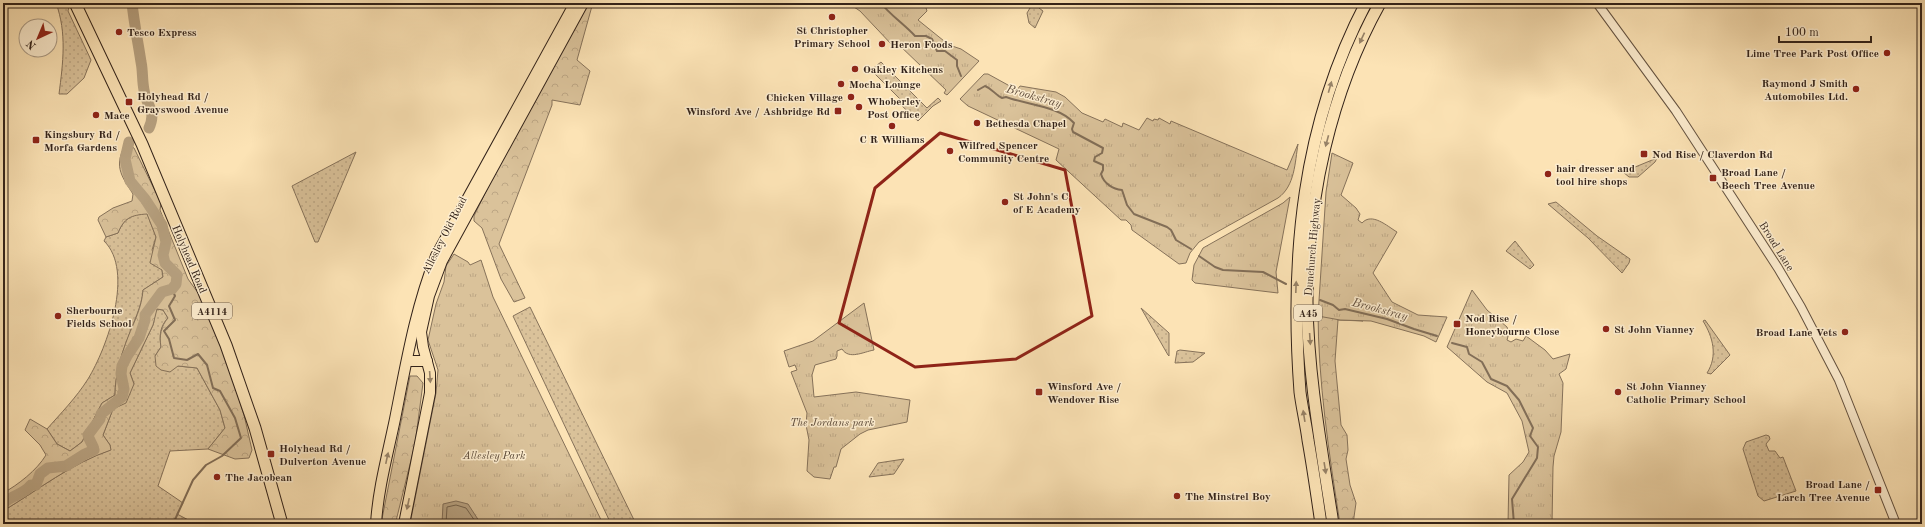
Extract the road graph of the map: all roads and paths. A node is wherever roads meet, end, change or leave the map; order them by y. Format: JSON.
{"nodes":[{"id":1,"x":76,"y":3,"type":"edge"},
{"id":2,"x":575,"y":3,"type":"edge"},
{"id":3,"x":583,"y":3,"type":"edge"},
{"id":4,"x":1366,"y":3,"type":"edge"},
{"id":5,"x":1380,"y":3,"type":"edge"},
{"id":6,"x":1597,"y":3,"type":"edge"},
{"id":7,"x":525,"y":100,"type":"junction"},
{"id":8,"x":407,"y":361,"type":"junction"},
{"id":9,"x":427,"y":361,"type":"junction"},
{"id":10,"x":282,"y":524,"type":"edge"},
{"id":11,"x":376,"y":524,"type":"edge"},
{"id":12,"x":404,"y":524,"type":"edge"},
{"id":13,"x":1321,"y":524,"type":"edge"},
{"id":14,"x":1333,"y":524,"type":"edge"},
{"id":15,"x":1896,"y":524,"type":"edge"}],
"edges":[{"from":1,"to":10,"type":"highway","name":"Holyhead Road","number":"A4114"},
{"from":2,"to":7,"type":"main road","name":"Allesley Old Road"},
{"from":3,"to":7,"type":"main road","name":"Allesley Old Road"},
{"from":13,"to":4,"type":"highway","name":"Dunchurch Highway","number":"A45","one_way":true},
{"from":5,"to":14,"type":"highway","name":"Dunchurch Highway","number":"A45","one_way":true},
{"from":6,"to":15,"type":"street","name":"Broad Lane"},
{"from":7,"to":8,"type":"main road","name":"Allesley Old Road"},
{"from":7,"to":9,"type":"main road","name":"Allesley Old Road"},
{"from":8,"to":9,"type":"main road"},
{"from":11,"to":8,"type":"main road","name":"Allesley Old Road","one_way":true},
{"from":9,"to":12,"type":"main road","name":"Allesley Old Road","one_way":true}]}
